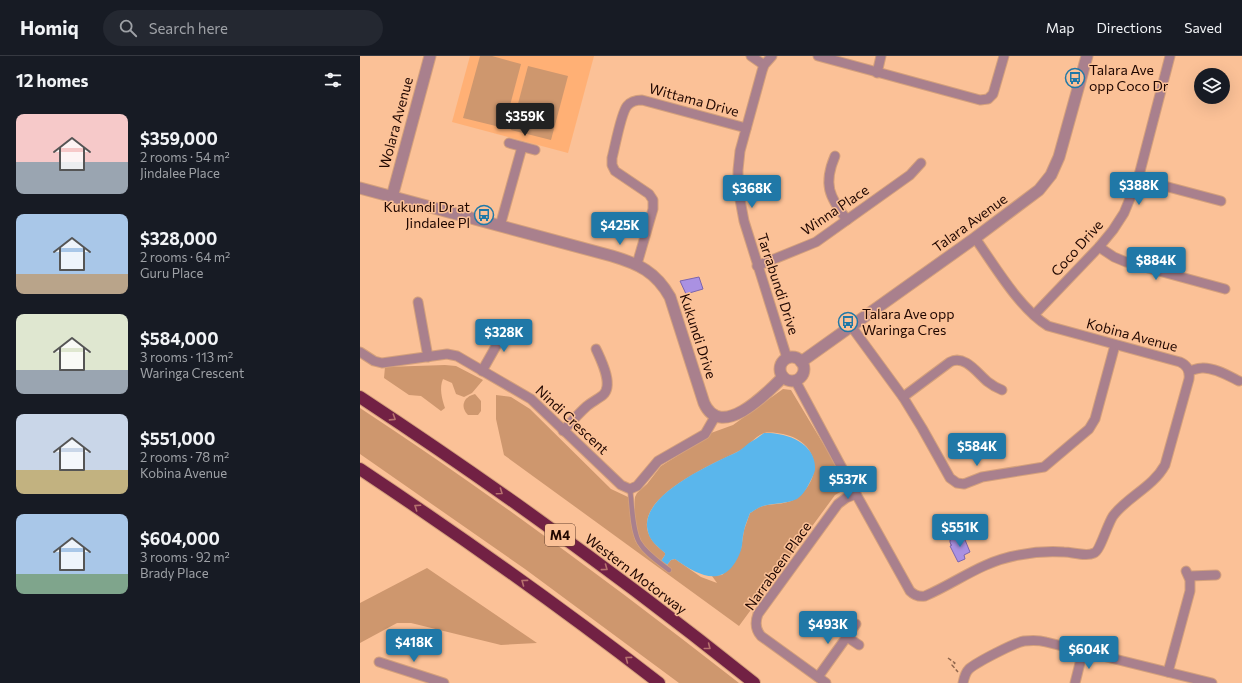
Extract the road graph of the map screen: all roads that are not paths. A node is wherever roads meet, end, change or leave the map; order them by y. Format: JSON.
{"nodes":[{"id":1,"x":430,"y":56,"type":"edge"},
{"id":2,"x":751,"y":56,"type":"edge"},
{"id":3,"x":772,"y":56,"type":"edge"},
{"id":4,"x":818,"y":56,"type":"edge"},
{"id":5,"x":881,"y":56,"type":"edge"},
{"id":6,"x":1004,"y":56,"type":"edge"},
{"id":7,"x":1087,"y":56,"type":"edge"},
{"id":8,"x":1170,"y":56,"type":"edge"},
{"id":9,"x":764,"y":65,"type":"junction"},
{"id":10,"x":877,"y":73,"type":"junction"},
{"id":11,"x":746,"y":128,"type":"junction"},
{"id":12,"x":509,"y":143,"type":"dead end"},
{"id":13,"x":522,"y":147,"type":"junction"},
{"id":14,"x":535,"y":150,"type":"dead end"},
{"id":15,"x":835,"y":156,"type":"dead end"},
{"id":16,"x":921,"y":163,"type":"dead end"},
{"id":17,"x":1138,"y":179,"type":"junction"},
{"id":18,"x":360,"y":188,"type":"edge"},
{"id":19,"x":392,"y":197,"type":"junction"},
{"id":20,"x":1221,"y":201,"type":"dead end"},
{"id":21,"x":847,"y":220,"type":"junction"},
{"id":22,"x":500,"y":226,"type":"junction"},
{"id":23,"x":975,"y":238,"type":"junction"},
{"id":24,"x":1099,"y":247,"type":"junction"},
{"id":25,"x":637,"y":264,"type":"junction"},
{"id":26,"x":757,"y":266,"type":"junction"},
{"id":27,"x":1225,"y":289,"type":"dead end"},
{"id":28,"x":418,"y":302,"type":"dead end"},
{"id":29,"x":1034,"y":315,"type":"junction"},
{"id":30,"x":508,"y":325,"type":"dead end"},
{"id":31,"x":851,"y":326,"type":"junction"},
{"id":32,"x":1115,"y":345,"type":"junction"},
{"id":33,"x":596,"y":349,"type":"dead end"},
{"id":34,"x":360,"y":352,"type":"edge"},
{"id":35,"x":428,"y":357,"type":"junction"},
{"id":36,"x":787,"y":358,"type":"junction"},
{"id":37,"x":801,"y":362,"type":"junction"},
{"id":38,"x":482,"y":371,"type":"junction"},
{"id":39,"x":1189,"y":371,"type":"junction"},
{"id":40,"x":783,"y":377,"type":"junction"},
{"id":41,"x":796,"y":380,"type":"junction"},
{"id":42,"x":1239,"y":381,"type":"dead end"},
{"id":43,"x":1002,"y":390,"type":"dead end"},
{"id":44,"x":360,"y":397,"type":"edge"},
{"id":45,"x":903,"y":397,"type":"junction"},
{"id":46,"x":716,"y":416,"type":"junction"},
{"id":47,"x":564,"y":431,"type":"junction"},
{"id":48,"x":360,"y":468,"type":"edge"},
{"id":49,"x":630,"y":489,"type":"junction"},
{"id":50,"x":856,"y":494,"type":"junction"},
{"id":51,"x":669,"y":570,"type":"dead end"},
{"id":52,"x":1216,"y":575,"type":"dead end"},
{"id":53,"x":856,"y":624,"type":"dead end"},
{"id":54,"x":847,"y":637,"type":"junction"},
{"id":55,"x":859,"y":645,"type":"dead end"},
{"id":56,"x":1083,"y":651,"type":"junction"},
{"id":57,"x":378,"y":662,"type":"dead end"},
{"id":58,"x":1168,"y":672,"type":"junction"},
{"id":59,"x":818,"y":677,"type":"junction"},
{"id":60,"x":964,"y":679,"type":"edge"},
{"id":61,"x":444,"y":683,"type":"edge"},
{"id":62,"x":659,"y":683,"type":"edge"},
{"id":63,"x":754,"y":683,"type":"edge"},
{"id":64,"x":826,"y":683,"type":"edge"},
{"id":65,"x":1075,"y":683,"type":"edge"},
{"id":66,"x":1212,"y":683,"type":"edge"}],
"edges":[{"from":1,"to":19,"type":"street","name":"Wolara Avenue"},
{"from":2,"to":9,"type":"street"},
{"from":3,"to":9,"type":"street","name":"Tarrabundi Drive"},
{"from":4,"to":10,"type":"street"},
{"from":5,"to":10,"type":"street"},
{"from":6,"to":10,"type":"street"},
{"from":7,"to":23,"type":"street","name":"Talara Avenue"},
{"from":8,"to":17,"type":"street","name":"Coco Drive"},
{"from":9,"to":11,"type":"street","name":"Tarrabundi Drive"},
{"from":11,"to":25,"type":"street","name":"Wittama Drive"},
{"from":11,"to":26,"type":"street","name":"Tarrabundi Drive"},
{"from":12,"to":13,"type":"street"},
{"from":13,"to":14,"type":"street"},
{"from":13,"to":22,"type":"street"},
{"from":15,"to":21,"type":"street"},
{"from":16,"to":21,"type":"street","name":"Winna Place"},
{"from":17,"to":20,"type":"street"},
{"from":17,"to":24,"type":"street","name":"Coco Drive"},
{"from":18,"to":19,"type":"street","name":"Kukundi Drive"},
{"from":19,"to":22,"type":"street","name":"Kukundi Drive"},
{"from":21,"to":26,"type":"street","name":"Winna Place"},
{"from":22,"to":25,"type":"street","name":"Kukundi Drive"},
{"from":23,"to":29,"type":"street","name":"Kobina Avenue"},
{"from":23,"to":31,"type":"street","name":"Talara Avenue"},
{"from":24,"to":27,"type":"street"},
{"from":24,"to":29,"type":"street","name":"Coco Drive"},
{"from":25,"to":46,"type":"street","name":"Kukundi Drive"},
{"from":26,"to":36,"type":"street","name":"Tarrabundi Drive"},
{"from":28,"to":35,"type":"street"},
{"from":29,"to":32,"type":"street","name":"Kobina Avenue"},
{"from":30,"to":38,"type":"street"},
{"from":31,"to":37,"type":"street","name":"Talara Avenue"},
{"from":31,"to":45,"type":"street"},
{"from":32,"to":39,"type":"street","name":"Kobina Avenue"},
{"from":32,"to":45,"type":"street"},
{"from":33,"to":47,"type":"street"},
{"from":34,"to":35,"type":"street","name":"Nindi Crescent"},
{"from":35,"to":38,"type":"street","name":"Nindi Crescent"},
{"from":36,"to":37,"type":"street"},
{"from":36,"to":40,"type":"street"},
{"from":37,"to":41,"type":"street"},
{"from":38,"to":47,"type":"street","name":"Nindi Crescent"},
{"from":39,"to":42,"type":"street"},
{"from":39,"to":50,"type":"street","name":"Kobina Avenue"},
{"from":40,"to":41,"type":"street"},
{"from":40,"to":46,"type":"street"},
{"from":41,"to":50,"type":"street"},
{"from":43,"to":45,"type":"street"},
{"from":44,"to":63,"type":"highway","name":"Western Motorway","number":"M4","one_way":true},
{"from":46,"to":49,"type":"street"},
{"from":47,"to":49,"type":"street","name":"Nindi Crescent"},
{"from":62,"to":48,"type":"highway","one_way":true},
{"from":49,"to":51,"type":"lane"},
{"from":50,"to":59,"type":"street","name":"Narrabeen Place"},
{"from":52,"to":58,"type":"street"},
{"from":53,"to":54,"type":"street"},
{"from":54,"to":55,"type":"street"},
{"from":54,"to":59,"type":"street"},
{"from":56,"to":58,"type":"street"},
{"from":56,"to":60,"type":"street"},
{"from":56,"to":65,"type":"street"},
{"from":57,"to":61,"type":"street"},
{"from":58,"to":66,"type":"street"},
{"from":59,"to":64,"type":"street","name":"Narrabeen Place"}]}
